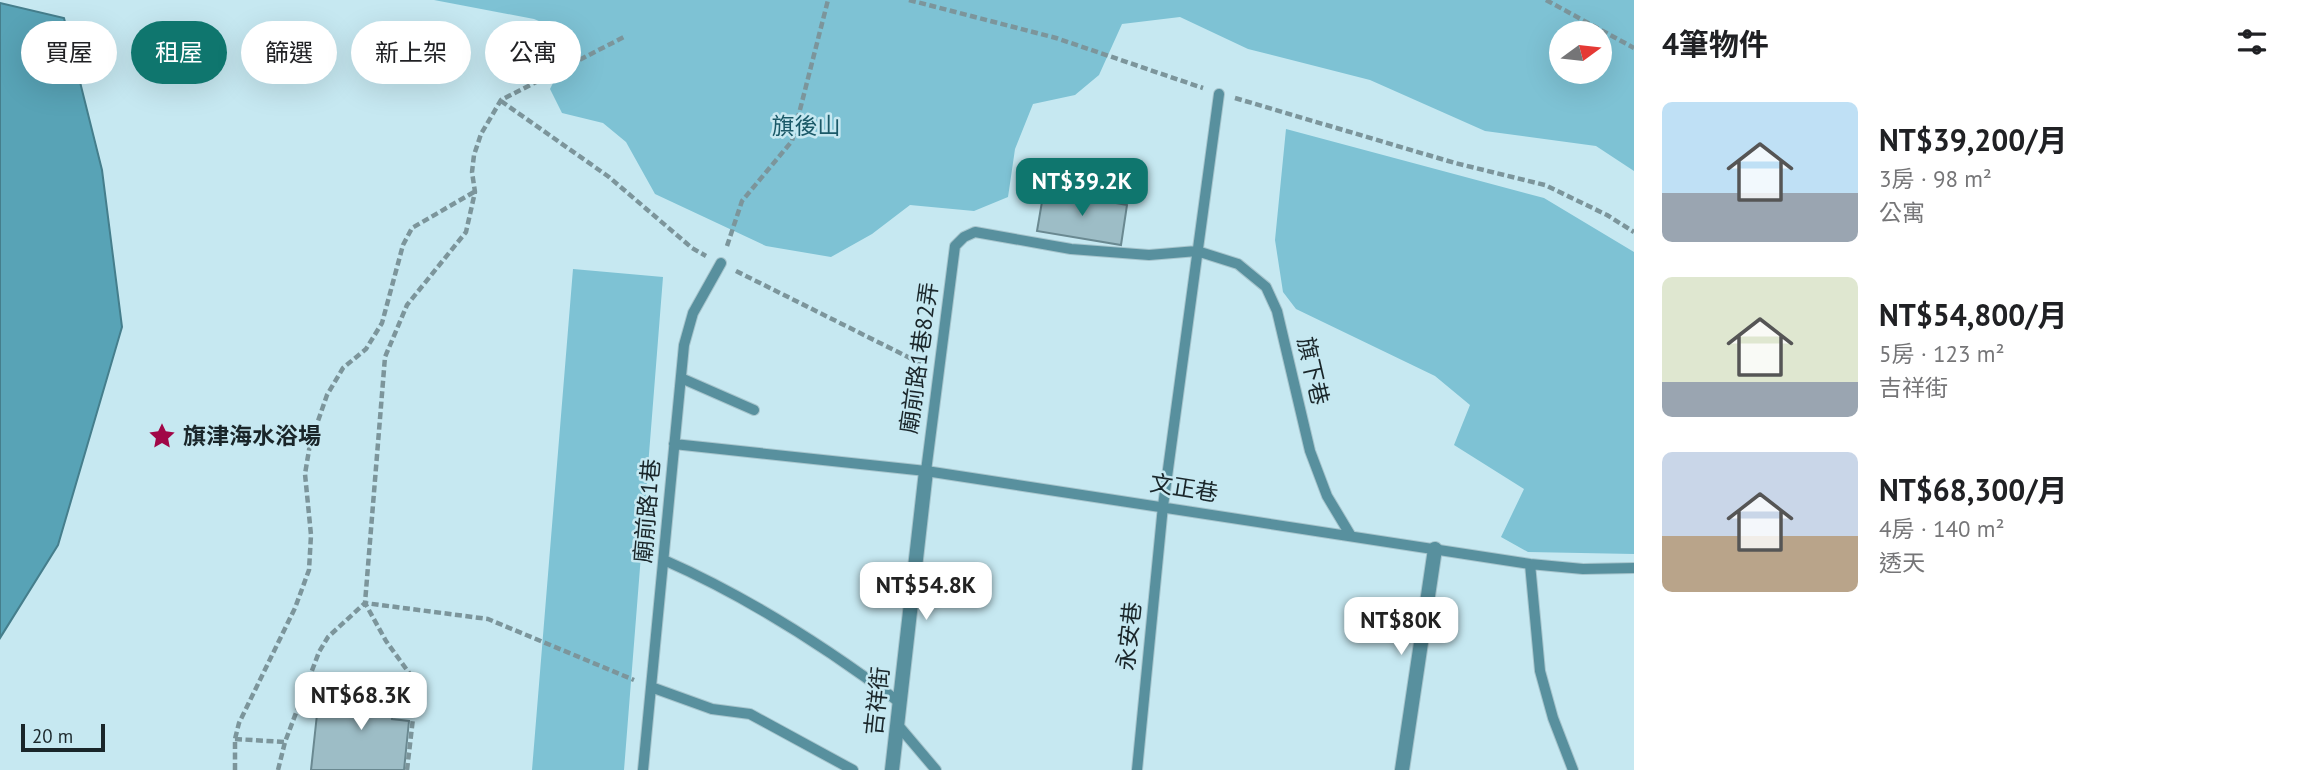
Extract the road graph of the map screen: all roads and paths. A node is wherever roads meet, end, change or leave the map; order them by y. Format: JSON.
{"nodes":[{"id":1,"x":828,"y":0,"type":"edge"},
{"id":2,"x":909,"y":0,"type":"edge"},
{"id":3,"x":1546,"y":0,"type":"edge"},
{"id":4,"x":624,"y":37,"type":"dead end"},
{"id":5,"x":1634,"y":48,"type":"edge"},
{"id":6,"x":1219,"y":94,"type":"junction"},
{"id":7,"x":501,"y":100,"type":"junction"},
{"id":8,"x":475,"y":192,"type":"junction"},
{"id":9,"x":1634,"y":232,"type":"edge"},
{"id":10,"x":1197,"y":251,"type":"junction"},
{"id":11,"x":721,"y":264,"type":"junction"},
{"id":12,"x":937,"y":372,"type":"junction"},
{"id":13,"x":681,"y":378,"type":"junction"},
{"id":14,"x":754,"y":410,"type":"dead end"},
{"id":15,"x":674,"y":444,"type":"junction"},
{"id":16,"x":926,"y":471,"type":"junction"},
{"id":17,"x":1163,"y":506,"type":"junction"},
{"id":18,"x":1351,"y":536,"type":"junction"},
{"id":19,"x":1435,"y":549,"type":"junction"},
{"id":20,"x":664,"y":560,"type":"junction"},
{"id":21,"x":1530,"y":564,"type":"junction"},
{"id":22,"x":1634,"y":568,"type":"edge"},
{"id":23,"x":365,"y":603,"type":"junction"},
{"id":24,"x":651,"y":687,"type":"junction"},
{"id":25,"x":899,"y":702,"type":"junction"},
{"id":26,"x":897,"y":724,"type":"junction"},
{"id":27,"x":235,"y":739,"type":"junction"},
{"id":28,"x":285,"y":742,"type":"junction"},
{"id":29,"x":236,"y":770,"type":"edge"},
{"id":30,"x":278,"y":770,"type":"edge"},
{"id":31,"x":407,"y":770,"type":"edge"},
{"id":32,"x":643,"y":770,"type":"edge"},
{"id":33,"x":853,"y":770,"type":"edge"},
{"id":34,"x":892,"y":770,"type":"edge"},
{"id":35,"x":936,"y":770,"type":"edge"},
{"id":36,"x":1137,"y":770,"type":"edge"},
{"id":37,"x":1402,"y":770,"type":"edge"},
{"id":38,"x":1573,"y":770,"type":"edge"}],
"edges":[{"from":1,"to":11,"type":"path"},
{"from":2,"to":6,"type":"path"},
{"from":3,"to":5,"type":"path"},
{"from":4,"to":7,"type":"path"},
{"from":6,"to":9,"type":"path"},
{"from":6,"to":10,"type":"lane"},
{"from":7,"to":8,"type":"path"},
{"from":7,"to":11,"type":"path"},
{"from":8,"to":23,"type":"path"},
{"from":8,"to":27,"type":"path"},
{"from":10,"to":12,"type":"lane","name":"廟前路1巷82弄"},
{"from":10,"to":17,"type":"lane"},
{"from":10,"to":18,"type":"lane","name":"旗下巷"},
{"from":11,"to":12,"type":"path"},
{"from":11,"to":13,"type":"lane","name":"廟前路1巷"},
{"from":12,"to":16,"type":"lane","name":"廟前路1巷82弄"},
{"from":13,"to":14,"type":"lane"},
{"from":13,"to":15,"type":"lane","name":"廟前路1巷"},
{"from":15,"to":16,"type":"lane"},
{"from":15,"to":20,"type":"lane","name":"廟前路1巷"},
{"from":16,"to":17,"type":"lane","name":"文正巷"},
{"from":16,"to":25,"type":"street","name":"吉祥街"},
{"from":17,"to":18,"type":"lane","name":"文正巷"},
{"from":17,"to":36,"type":"lane","name":"永安巷"},
{"from":18,"to":19,"type":"lane","name":"文正巷"},
{"from":19,"to":21,"type":"lane","name":"文正巷"},
{"from":19,"to":37,"type":"street"},
{"from":20,"to":24,"type":"lane","name":"廟前路1巷"},
{"from":20,"to":25,"type":"lane"},
{"from":21,"to":22,"type":"lane","name":"文正巷"},
{"from":21,"to":38,"type":"lane"},
{"from":23,"to":24,"type":"path"},
{"from":23,"to":28,"type":"path"},
{"from":23,"to":31,"type":"path"},
{"from":24,"to":32,"type":"lane","name":"廟前路1巷"},
{"from":24,"to":33,"type":"lane"},
{"from":25,"to":26,"type":"street","name":"吉祥街"},
{"from":26,"to":34,"type":"street","name":"吉祥街"},
{"from":26,"to":35,"type":"lane"},
{"from":27,"to":28,"type":"path"},
{"from":27,"to":29,"type":"path"},
{"from":28,"to":30,"type":"path"}]}
